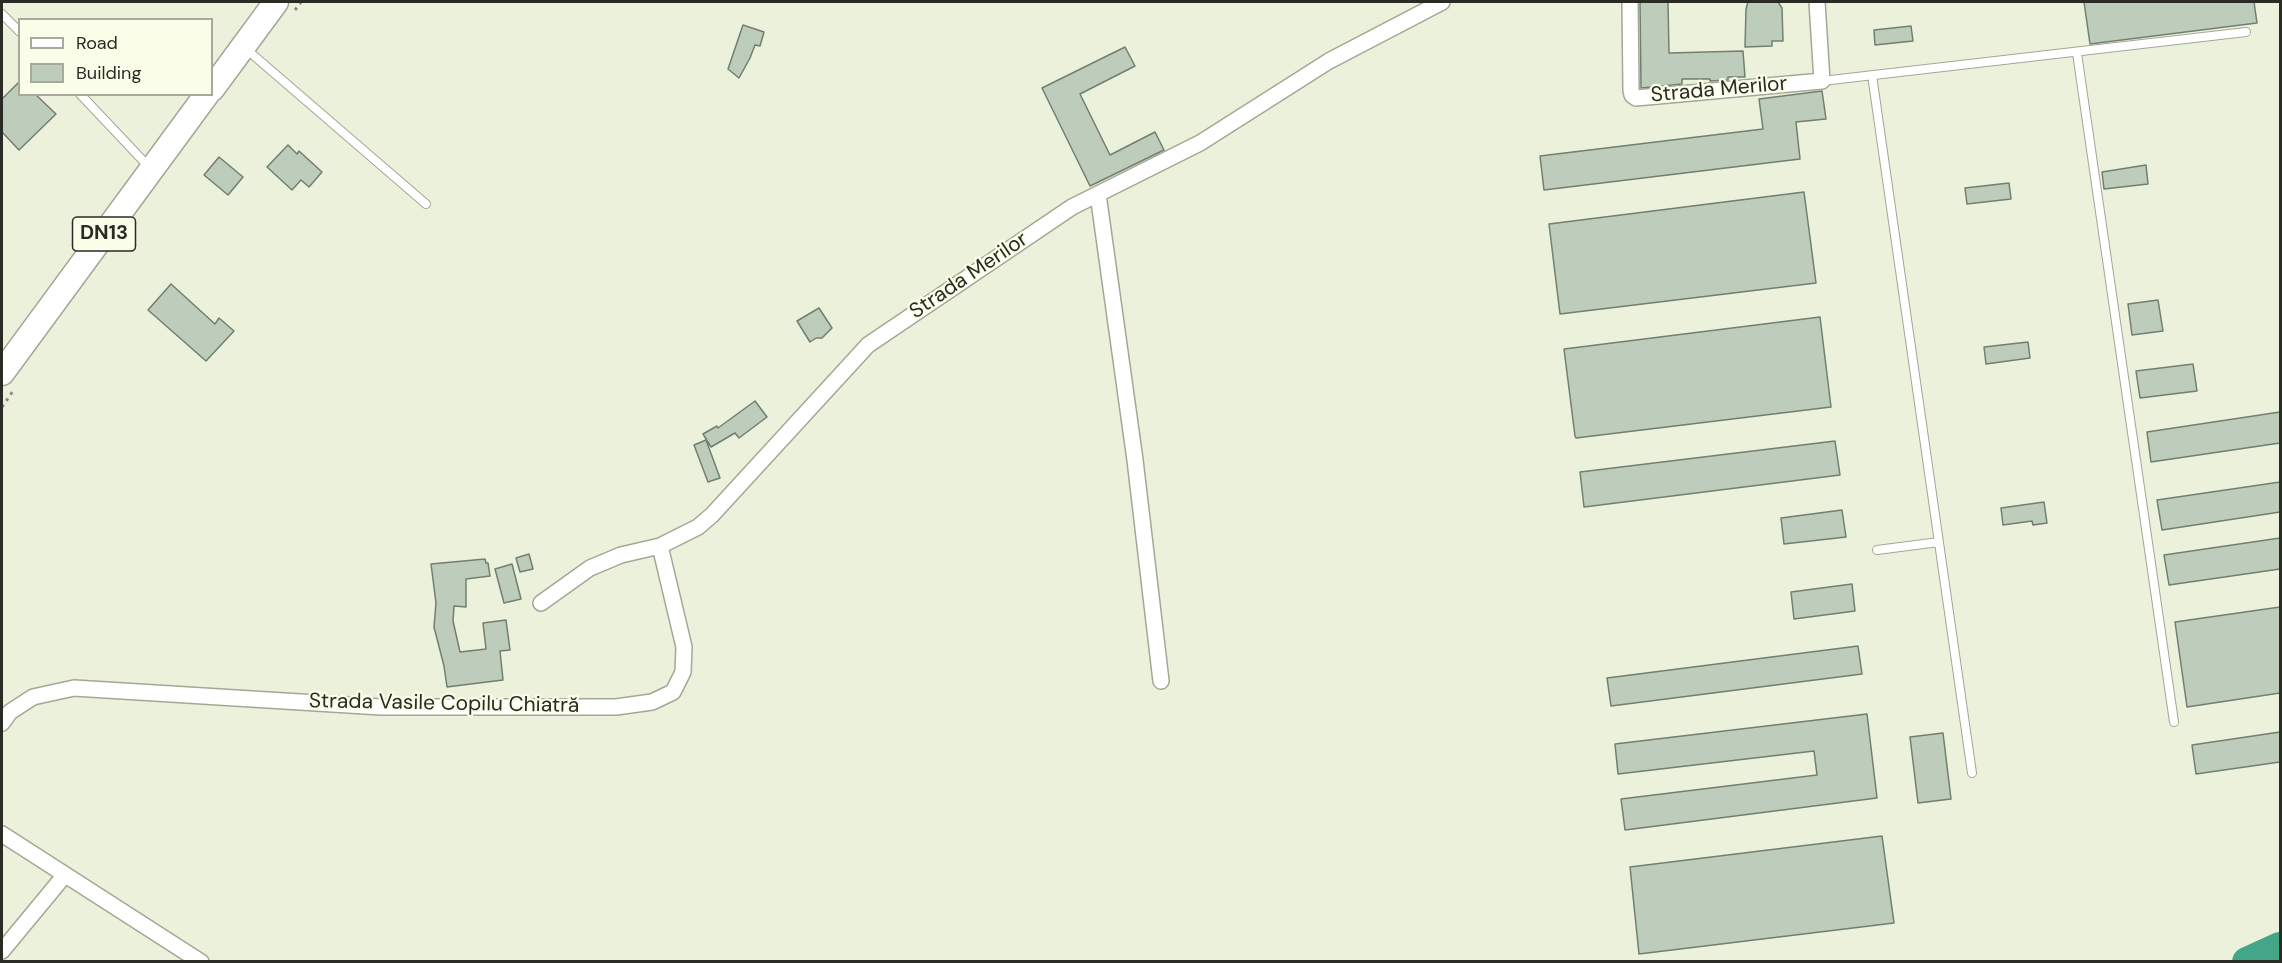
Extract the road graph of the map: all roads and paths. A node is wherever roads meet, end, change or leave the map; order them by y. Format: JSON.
{"nodes":[{"id":1,"x":276,"y":2,"type":"edge"},
{"id":2,"x":1442,"y":2,"type":"edge"},
{"id":3,"x":1630,"y":2,"type":"edge"},
{"id":4,"x":1817,"y":2,"type":"edge"},
{"id":5,"x":2,"y":14,"type":"edge"},
{"id":6,"x":18,"y":30,"type":"edge"},
{"id":7,"x":2246,"y":32,"type":"dead end"},
{"id":8,"x":243,"y":46,"type":"junction"},
{"id":9,"x":2077,"y":53,"type":"junction"},
{"id":10,"x":1872,"y":75,"type":"junction"},
{"id":11,"x":1822,"y":81,"type":"junction"},
{"id":12,"x":213,"y":87,"type":"edge"},
{"id":13,"x":82,"y":96,"type":"edge"},
{"id":14,"x":206,"y":96,"type":"edge"},
{"id":15,"x":152,"y":169,"type":"junction"},
{"id":16,"x":1098,"y":194,"type":"junction"},
{"id":17,"x":426,"y":204,"type":"dead end"},
{"id":18,"x":2,"y":373,"type":"edge"},
{"id":19,"x":1939,"y":542,"type":"junction"},
{"id":20,"x":660,"y":546,"type":"junction"},
{"id":21,"x":1877,"y":550,"type":"dead end"},
{"id":22,"x":541,"y":603,"type":"dead end"},
{"id":23,"x":1161,"y":681,"type":"dead end"},
{"id":24,"x":2174,"y":722,"type":"dead end"},
{"id":25,"x":2,"y":723,"type":"edge"},
{"id":26,"x":1972,"y":773,"type":"dead end"},
{"id":27,"x":2,"y":834,"type":"edge"},
{"id":28,"x":64,"y":876,"type":"junction"},
{"id":29,"x":2,"y":951,"type":"edge"},
{"id":30,"x":193,"y":960,"type":"edge"}],
"edges":[{"from":1,"to":8,"type":"highway"},
{"from":2,"to":16,"type":"street","name":"Strada Merilor"},
{"from":3,"to":11,"type":"street","name":"Strada Merilor"},
{"from":4,"to":11,"type":"street"},
{"from":5,"to":6,"type":"lane"},
{"from":7,"to":9,"type":"lane"},
{"from":8,"to":12,"type":"highway"},
{"from":8,"to":17,"type":"lane"},
{"from":9,"to":10,"type":"lane"},
{"from":9,"to":24,"type":"lane"},
{"from":10,"to":11,"type":"lane"},
{"from":10,"to":19,"type":"lane"},
{"from":13,"to":15,"type":"lane"},
{"from":14,"to":15,"type":"highway","number":"DN13"},
{"from":15,"to":18,"type":"highway","number":"DN13"},
{"from":16,"to":20,"type":"street","name":"Strada Merilor"},
{"from":16,"to":23,"type":"street"},
{"from":19,"to":21,"type":"lane"},
{"from":19,"to":26,"type":"lane"},
{"from":20,"to":22,"type":"street","name":"Strada Merilor"},
{"from":20,"to":25,"type":"street","name":"Strada Vasile Copilu Chiatră"},
{"from":27,"to":28,"type":"street"},
{"from":28,"to":29,"type":"street"},
{"from":28,"to":30,"type":"street"}]}
